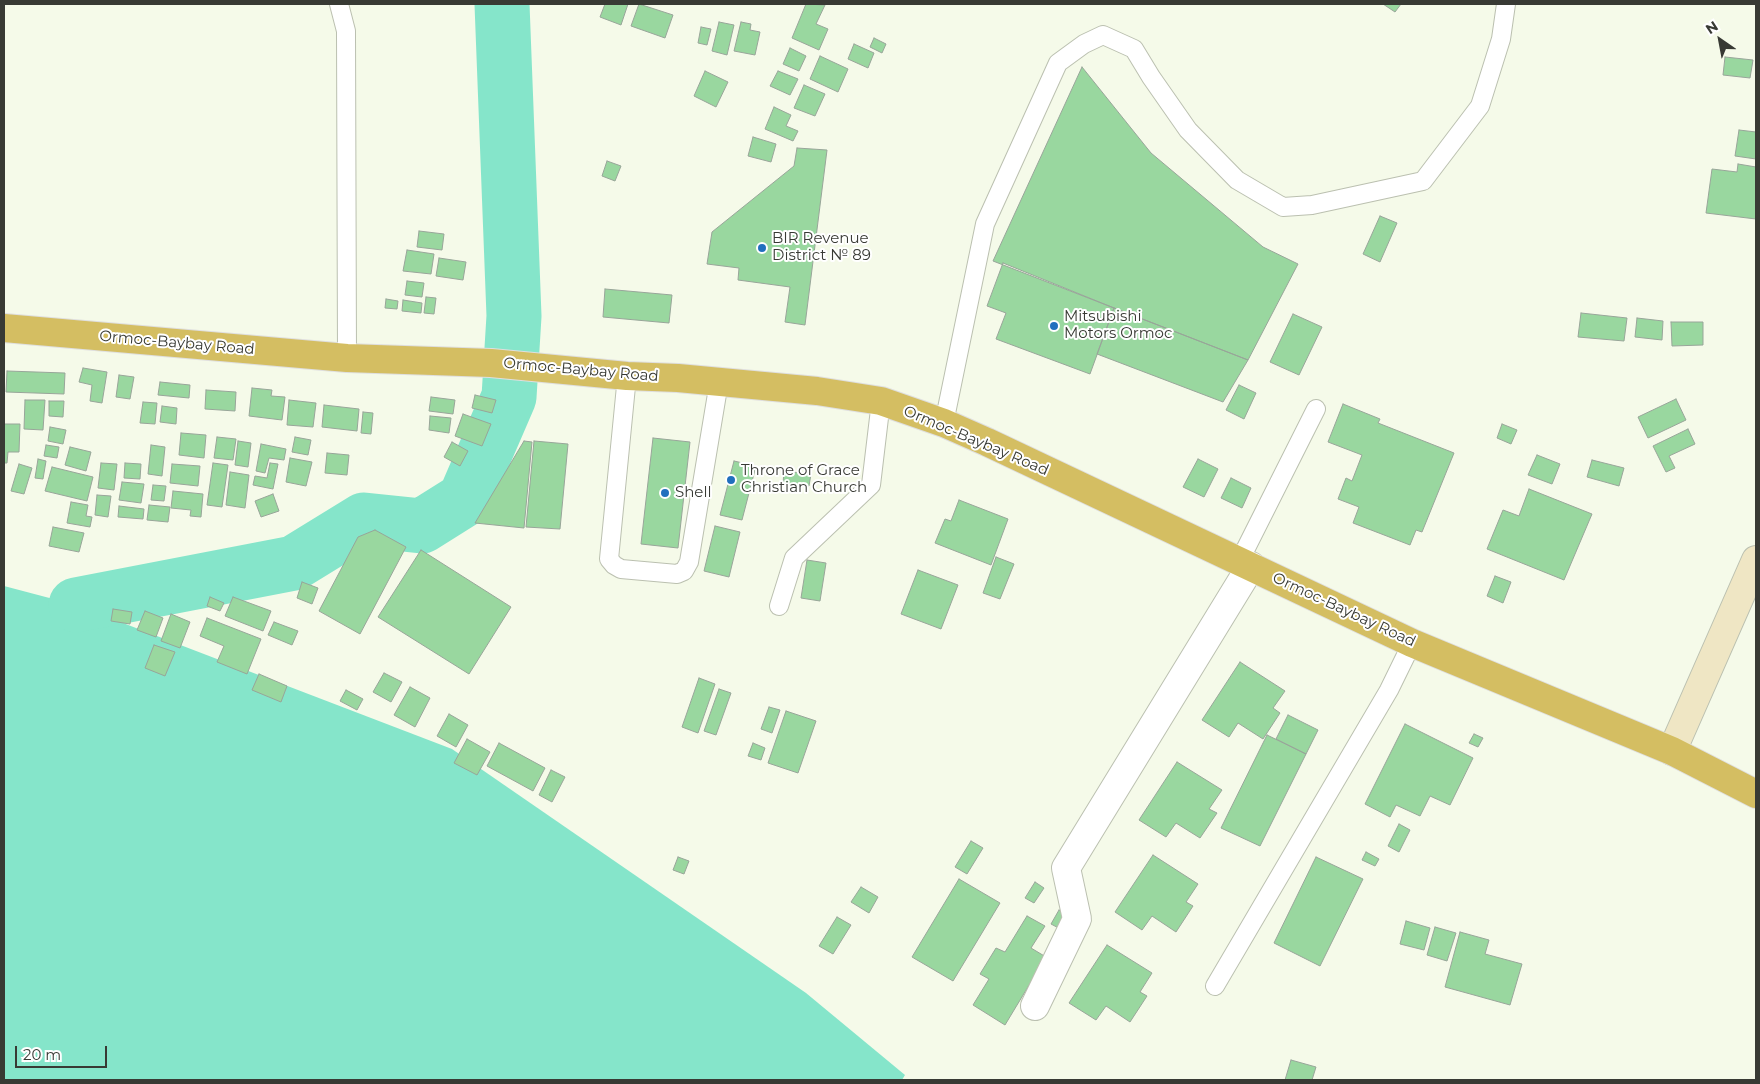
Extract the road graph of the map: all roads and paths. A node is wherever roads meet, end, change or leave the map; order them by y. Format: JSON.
{"nodes":[{"id":1,"x":339,"y":4,"type":"edge"},
{"id":2,"x":1506,"y":4,"type":"edge"},
{"id":3,"x":4,"y":328,"type":"edge"},
{"id":4,"x":347,"y":358,"type":"junction"},
{"id":5,"x":627,"y":376,"type":"junction"},
{"id":6,"x":719,"y":382,"type":"junction"},
{"id":7,"x":881,"y":401,"type":"junction"},
{"id":8,"x":1316,"y":409,"type":"dead end"},
{"id":9,"x":944,"y":423,"type":"junction"},
{"id":10,"x":1756,"y":560,"type":"edge"},
{"id":11,"x":1245,"y":564,"type":"junction"},
{"id":12,"x":779,"y":606,"type":"dead end"},
{"id":13,"x":1412,"y":643,"type":"junction"},
{"id":14,"x":1672,"y":751,"type":"junction"},
{"id":15,"x":1756,"y":794,"type":"edge"},
{"id":16,"x":1215,"y":986,"type":"dead end"},
{"id":17,"x":1035,"y":1006,"type":"dead end"}],
"edges":[{"from":1,"to":4,"type":"lane"},
{"from":2,"to":9,"type":"lane"},
{"from":3,"to":4,"type":"highway","name":"Ormoc-Baybay Road"},
{"from":4,"to":5,"type":"highway","name":"Ormoc-Baybay Road"},
{"from":5,"to":6,"type":"highway","name":"Ormoc-Baybay Road"},
{"from":5,"to":6,"type":"lane"},
{"from":6,"to":7,"type":"highway","name":"Ormoc-Baybay Road"},
{"from":7,"to":9,"type":"highway","name":"Ormoc-Baybay Road"},
{"from":7,"to":12,"type":"lane"},
{"from":8,"to":11,"type":"lane"},
{"from":9,"to":11,"type":"highway","name":"Ormoc-Baybay Road"},
{"from":10,"to":14,"type":"main road"},
{"from":11,"to":13,"type":"highway","name":"Ormoc-Baybay Road"},
{"from":11,"to":17,"type":"street"},
{"from":13,"to":14,"type":"highway","name":"Ormoc-Baybay Road"},
{"from":13,"to":16,"type":"lane"},
{"from":14,"to":15,"type":"highway","name":"Ormoc-Baybay Road"}]}
